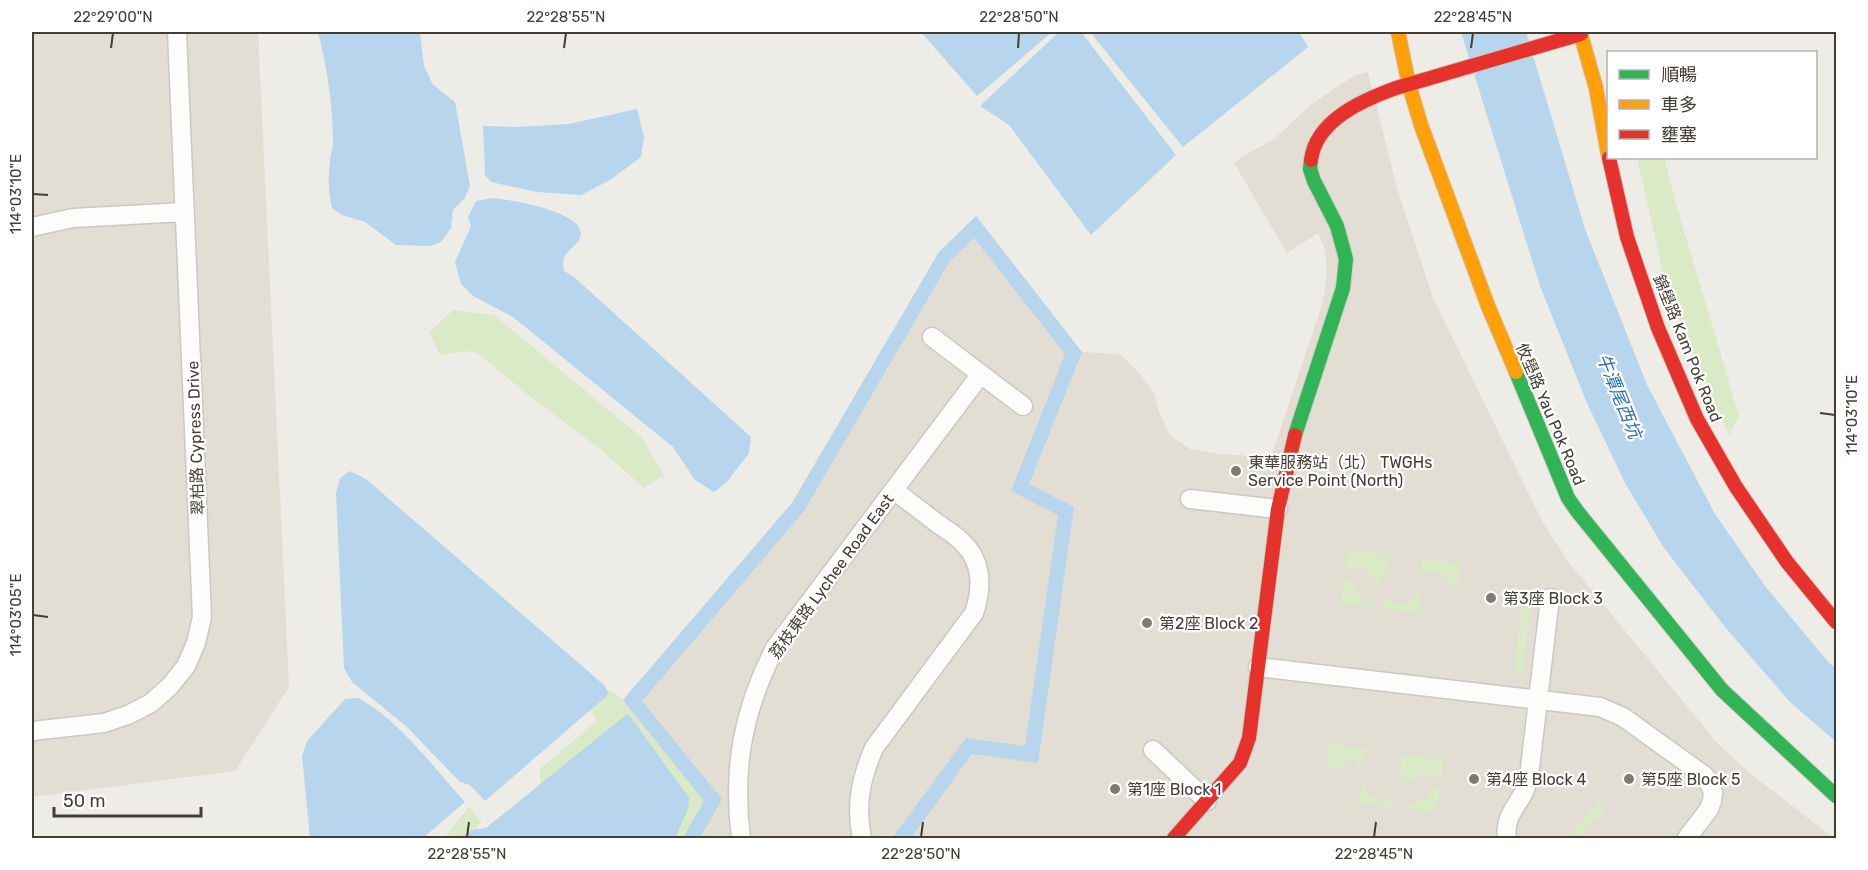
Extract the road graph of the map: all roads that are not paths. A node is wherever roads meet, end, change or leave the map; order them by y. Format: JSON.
{"nodes":[{"id":1,"x":177,"y":32,"type":"edge"},
{"id":2,"x":1398,"y":32,"type":"edge"},
{"id":3,"x":1581,"y":33,"type":"edge"},
{"id":4,"x":1408,"y":85,"type":"junction"},
{"id":5,"x":1607,"y":146,"type":"edge"},
{"id":6,"x":1610,"y":159,"type":"edge"},
{"id":7,"x":185,"y":212,"type":"junction"},
{"id":8,"x":32,"y":227,"type":"edge"},
{"id":9,"x":932,"y":337,"type":"dead end"},
{"id":10,"x":981,"y":374,"type":"junction"},
{"id":11,"x":1023,"y":406,"type":"dead end"},
{"id":12,"x":894,"y":490,"type":"junction"},
{"id":13,"x":1190,"y":499,"type":"dead end"},
{"id":14,"x":1278,"y":509,"type":"junction"},
{"id":15,"x":1550,"y":598,"type":"dead end"},
{"id":16,"x":1836,"y":622,"type":"edge"},
{"id":17,"x":1258,"y":667,"type":"junction"},
{"id":18,"x":1537,"y":700,"type":"junction"},
{"id":19,"x":32,"y":731,"type":"edge"},
{"id":20,"x":1154,"y":750,"type":"dead end"},
{"id":21,"x":1836,"y":796,"type":"edge"},
{"id":22,"x":1207,"y":801,"type":"junction"},
{"id":23,"x":741,"y":838,"type":"edge"},
{"id":24,"x":862,"y":838,"type":"edge"},
{"id":25,"x":1174,"y":838,"type":"edge"},
{"id":26,"x":1507,"y":838,"type":"edge"},
{"id":27,"x":1687,"y":838,"type":"edge"}],
"edges":[{"from":1,"to":7,"type":"street","name":"翠柏路 Cypress Drive"},
{"from":2,"to":4,"type":"street","name":"攸壆路 Yau Pok Road"},
{"from":3,"to":4,"type":"street"},
{"from":3,"to":5,"type":"street","name":"錦壆路 Kam Pok Road"},
{"from":4,"to":14,"type":"street"},
{"from":4,"to":21,"type":"street","name":"攸壆路 Yau Pok Road"},
{"from":6,"to":16,"type":"street","name":"錦壆路 Kam Pok Road"},
{"from":7,"to":8,"type":"street"},
{"from":7,"to":19,"type":"street","name":"翠柏路 Cypress Drive"},
{"from":9,"to":10,"type":"street"},
{"from":10,"to":11,"type":"street"},
{"from":10,"to":12,"type":"street","name":"荔枝東路 Lychee Road East"},
{"from":12,"to":23,"type":"street","name":"荔枝東路 Lychee Road East"},
{"from":12,"to":24,"type":"street"},
{"from":13,"to":14,"type":"street"},
{"from":14,"to":17,"type":"street"},
{"from":15,"to":18,"type":"street"},
{"from":17,"to":18,"type":"street"},
{"from":17,"to":22,"type":"street"},
{"from":18,"to":26,"type":"street"},
{"from":18,"to":27,"type":"street"},
{"from":20,"to":22,"type":"street"},
{"from":22,"to":25,"type":"street"}]}
